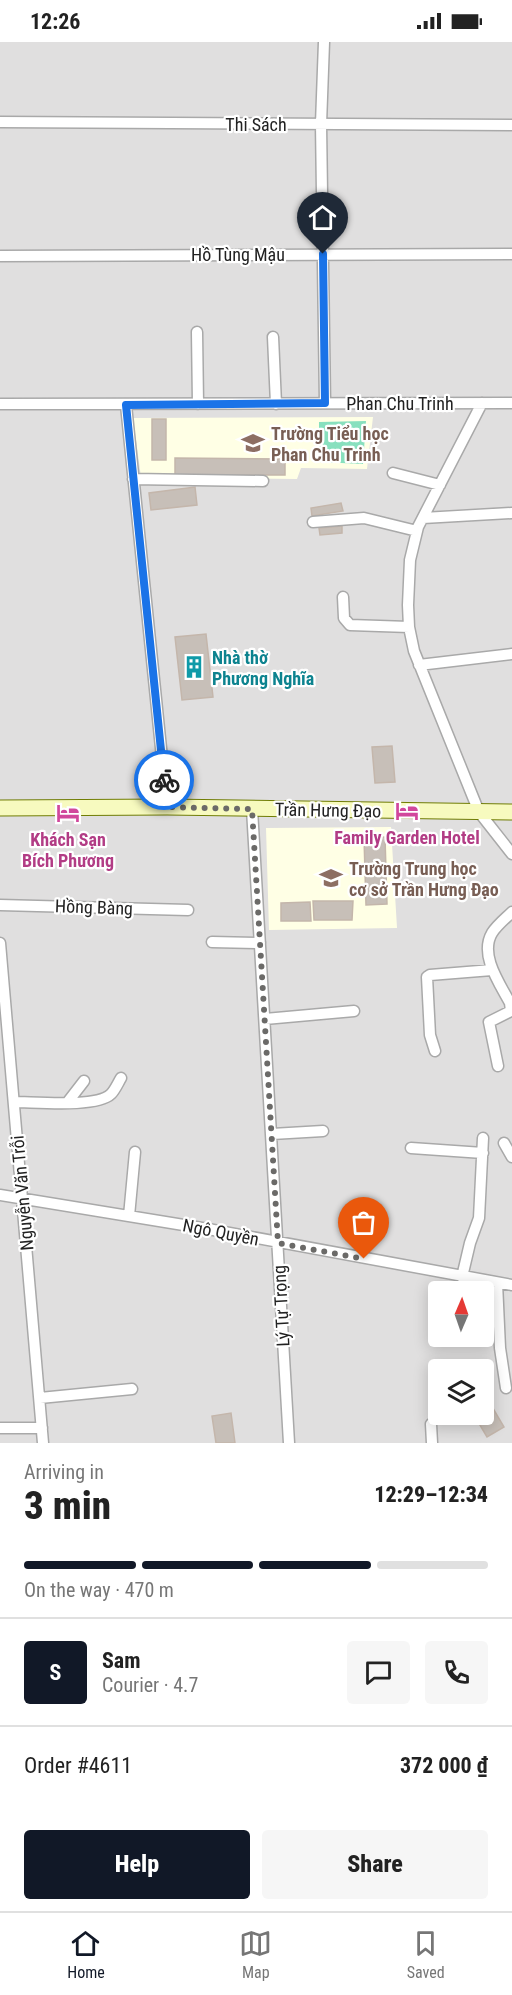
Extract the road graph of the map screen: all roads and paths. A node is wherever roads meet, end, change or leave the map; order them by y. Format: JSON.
{"nodes":[{"id":1,"x":324,"y":42,"type":"edge"},
{"id":2,"x":0,"y":122,"type":"edge"},
{"id":3,"x":321,"y":124,"type":"junction"},
{"id":4,"x":512,"y":124,"type":"edge"},
{"id":5,"x":323,"y":254,"type":"junction"},
{"id":6,"x":512,"y":254,"type":"edge"},
{"id":7,"x":0,"y":256,"type":"edge"},
{"id":8,"x":197,"y":332,"type":"dead end"},
{"id":9,"x":273,"y":337,"type":"dead end"},
{"id":10,"x":325,"y":403,"type":"junction"},
{"id":11,"x":482,"y":403,"type":"junction"},
{"id":12,"x":512,"y":403,"type":"edge"},
{"id":13,"x":0,"y":404,"type":"edge"},
{"id":14,"x":198,"y":404,"type":"junction"},
{"id":15,"x":276,"y":404,"type":"junction"},
{"id":16,"x":126,"y":405,"type":"junction"},
{"id":17,"x":393,"y":474,"type":"dead end"},
{"id":18,"x":133,"y":480,"type":"junction"},
{"id":19,"x":263,"y":481,"type":"dead end"},
{"id":20,"x":440,"y":485,"type":"junction"},
{"id":21,"x":512,"y":513,"type":"edge"},
{"id":22,"x":423,"y":518,"type":"junction"},
{"id":23,"x":313,"y":522,"type":"dead end"},
{"id":24,"x":417,"y":531,"type":"junction"},
{"id":25,"x":343,"y":597,"type":"dead end"},
{"id":26,"x":408,"y":627,"type":"junction"},
{"id":27,"x":512,"y":654,"type":"edge"},
{"id":28,"x":419,"y":665,"type":"junction"},
{"id":29,"x":167,"y":807,"type":"junction"},
{"id":30,"x":0,"y":808,"type":"edge"},
{"id":31,"x":252,"y":809,"type":"junction"},
{"id":32,"x":479,"y":812,"type":"junction"},
{"id":33,"x":512,"y":812,"type":"edge"},
{"id":34,"x":512,"y":854,"type":"edge"},
{"id":35,"x":0,"y":905,"type":"edge"},
{"id":36,"x":188,"y":910,"type":"dead end"},
{"id":37,"x":512,"y":912,"type":"edge"},
{"id":38,"x":213,"y":942,"type":"dead end"},
{"id":39,"x":0,"y":943,"type":"edge"},
{"id":40,"x":260,"y":943,"type":"junction"},
{"id":41,"x":492,"y":970,"type":"junction"},
{"id":42,"x":354,"y":1011,"type":"dead end"},
{"id":43,"x":3,"y":1018,"type":"edge"},
{"id":44,"x":265,"y":1020,"type":"junction"},
{"id":45,"x":435,"y":1051,"type":"dead end"},
{"id":46,"x":498,"y":1065,"type":"dead end"},
{"id":47,"x":121,"y":1078,"type":"dead end"},
{"id":48,"x":84,"y":1081,"type":"dead end"},
{"id":49,"x":14,"y":1102,"type":"junction"},
{"id":50,"x":67,"y":1103,"type":"junction"},
{"id":51,"x":323,"y":1131,"type":"dead end"},
{"id":52,"x":272,"y":1134,"type":"junction"},
{"id":53,"x":483,"y":1137,"type":"dead end"},
{"id":54,"x":504,"y":1143,"type":"dead end"},
{"id":55,"x":411,"y":1148,"type":"dead end"},
{"id":56,"x":135,"y":1152,"type":"dead end"},
{"id":57,"x":483,"y":1153,"type":"junction"},
{"id":58,"x":512,"y":1157,"type":"edge"},
{"id":59,"x":0,"y":1195,"type":"edge"},
{"id":60,"x":23,"y":1198,"type":"junction"},
{"id":61,"x":129,"y":1216,"type":"junction"},
{"id":62,"x":278,"y":1243,"type":"junction"},
{"id":63,"x":462,"y":1277,"type":"junction"},
{"id":64,"x":497,"y":1282,"type":"junction"},
{"id":65,"x":512,"y":1285,"type":"edge"},
{"id":66,"x":506,"y":1388,"type":"dead end"},
{"id":67,"x":132,"y":1389,"type":"dead end"},
{"id":68,"x":40,"y":1398,"type":"junction"},
{"id":69,"x":431,"y":1425,"type":"edge"},
{"id":70,"x":0,"y":1428,"type":"edge"},
{"id":71,"x":42,"y":1428,"type":"junction"},
{"id":72,"x":43,"y":1443,"type":"edge"},
{"id":73,"x":289,"y":1443,"type":"edge"},
{"id":74,"x":432,"y":1443,"type":"edge"}],
"edges":[{"from":1,"to":3,"type":"street"},
{"from":2,"to":3,"type":"street","name":"Thi Sách"},
{"from":3,"to":4,"type":"street","name":"Thi Sách"},
{"from":3,"to":5,"type":"street"},
{"from":5,"to":6,"type":"street","name":"Hồ Tùng Mậu"},
{"from":5,"to":7,"type":"street","name":"Hồ Tùng Mậu"},
{"from":5,"to":10,"type":"street"},
{"from":8,"to":14,"type":"street"},
{"from":9,"to":15,"type":"street"},
{"from":10,"to":11,"type":"street","name":"Phan Chu Trinh"},
{"from":10,"to":15,"type":"street","name":"Phan Chu Trinh"},
{"from":11,"to":12,"type":"street","name":"Phan Chu Trinh"},
{"from":11,"to":20,"type":"street"},
{"from":13,"to":16,"type":"street","name":"Phan Chu Trinh"},
{"from":14,"to":15,"type":"street","name":"Phan Chu Trinh"},
{"from":14,"to":16,"type":"street","name":"Phan Chu Trinh"},
{"from":16,"to":18,"type":"street"},
{"from":17,"to":20,"type":"street"},
{"from":18,"to":19,"type":"street"},
{"from":18,"to":29,"type":"street"},
{"from":20,"to":22,"type":"street"},
{"from":21,"to":22,"type":"street"},
{"from":22,"to":24,"type":"street"},
{"from":23,"to":24,"type":"street"},
{"from":24,"to":26,"type":"street"},
{"from":25,"to":26,"type":"street"},
{"from":26,"to":28,"type":"street"},
{"from":27,"to":28,"type":"street"},
{"from":28,"to":32,"type":"street"},
{"from":29,"to":30,"type":"street","name":"Trần Hưng Đạo"},
{"from":29,"to":31,"type":"street","name":"Trần Hưng Đạo"},
{"from":31,"to":32,"type":"street","name":"Trần Hưng Đạo"},
{"from":31,"to":40,"type":"street","name":"Lý Tự Trọng"},
{"from":32,"to":33,"type":"street","name":"Trần Hưng Đạo"},
{"from":32,"to":34,"type":"street"},
{"from":35,"to":36,"type":"street","name":"Hồng Bàng"},
{"from":37,"to":41,"type":"street"},
{"from":38,"to":40,"type":"street"},
{"from":39,"to":43,"type":"street","name":"Nguyễn Văn Trỗi"},
{"from":40,"to":44,"type":"street","name":"Lý Tự Trọng"},
{"from":41,"to":45,"type":"street"},
{"from":41,"to":46,"type":"street"},
{"from":42,"to":44,"type":"street"},
{"from":43,"to":49,"type":"street","name":"Nguyễn Văn Trỗi"},
{"from":44,"to":52,"type":"street","name":"Lý Tự Trọng"},
{"from":47,"to":50,"type":"street"},
{"from":48,"to":50,"type":"street"},
{"from":49,"to":50,"type":"street"},
{"from":49,"to":60,"type":"street","name":"Nguyễn Văn Trỗi"},
{"from":51,"to":52,"type":"street"},
{"from":52,"to":62,"type":"street","name":"Lý Tự Trọng"},
{"from":53,"to":57,"type":"street"},
{"from":54,"to":58,"type":"street"},
{"from":55,"to":57,"type":"street"},
{"from":56,"to":61,"type":"street"},
{"from":57,"to":63,"type":"street"},
{"from":59,"to":60,"type":"street","name":"Ngô Quyền"},
{"from":60,"to":61,"type":"street","name":"Ngô Quyền"},
{"from":60,"to":68,"type":"street","name":"Nguyễn Văn Trỗi"},
{"from":61,"to":62,"type":"street","name":"Ngô Quyền"},
{"from":62,"to":63,"type":"street","name":"Ngô Quyền"},
{"from":62,"to":73,"type":"street","name":"Lý Tự Trọng"},
{"from":63,"to":64,"type":"street","name":"Ngô Quyền"},
{"from":64,"to":65,"type":"street","name":"Ngô Quyền"},
{"from":64,"to":66,"type":"street"},
{"from":67,"to":68,"type":"street"},
{"from":68,"to":71,"type":"street","name":"Nguyễn Văn Trỗi"},
{"from":69,"to":74,"type":"street"},
{"from":70,"to":71,"type":"street"},
{"from":71,"to":72,"type":"street","name":"Nguyễn Văn Trỗi"}]}
